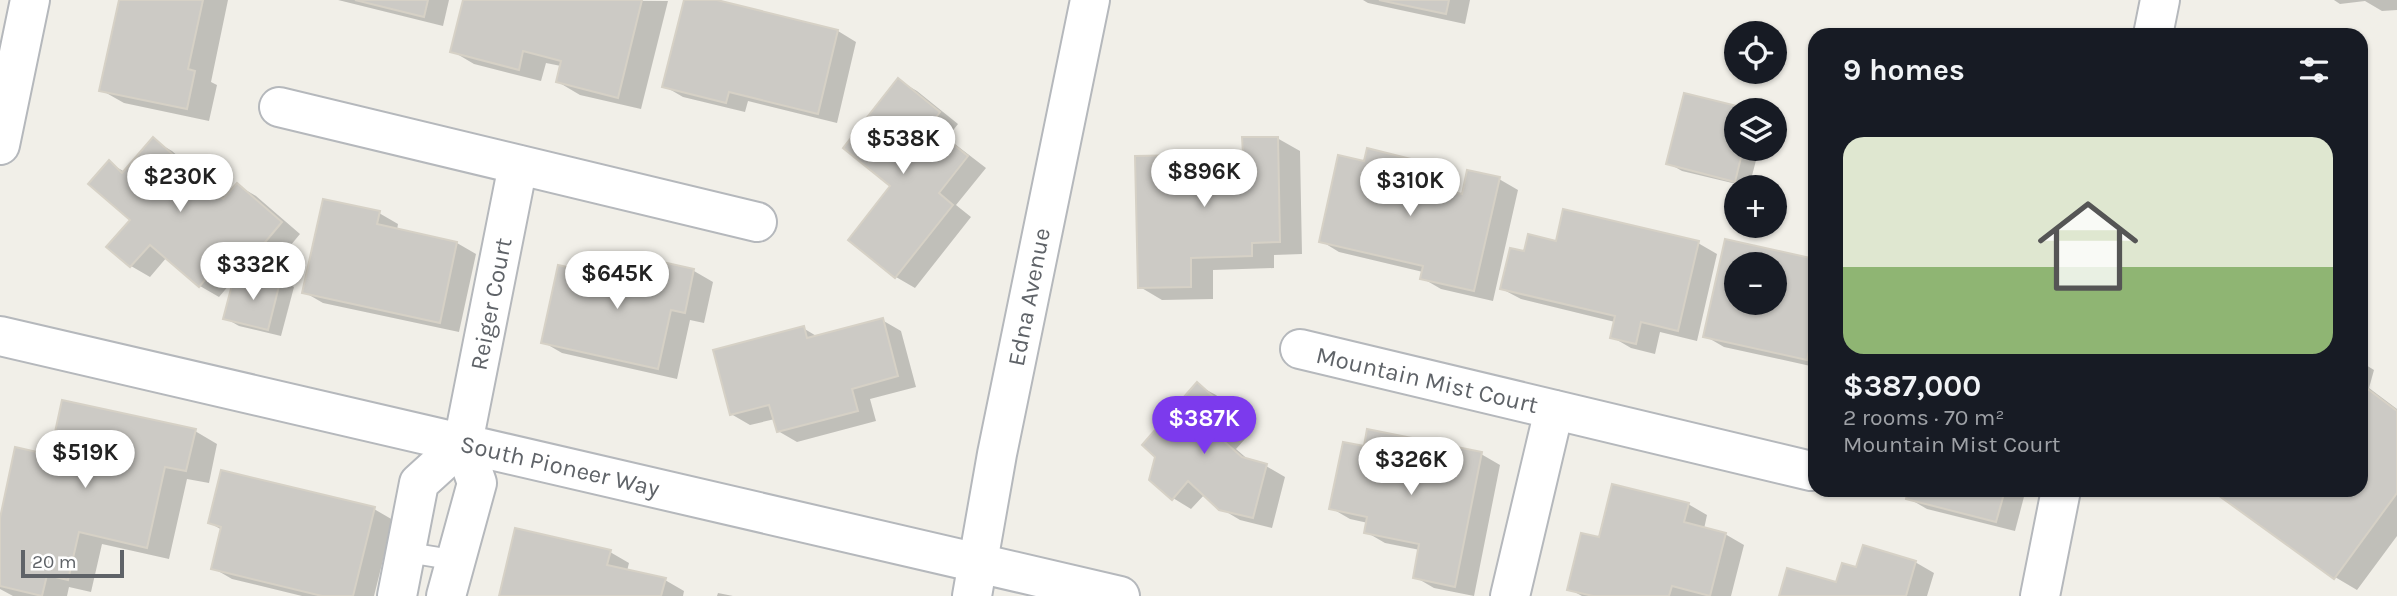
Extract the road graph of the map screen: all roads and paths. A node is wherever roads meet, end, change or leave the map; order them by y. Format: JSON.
{"nodes":[{"id":1,"x":30,"y":0,"type":"edge"},
{"id":2,"x":1090,"y":0,"type":"edge"},
{"id":3,"x":2160,"y":0,"type":"edge"},
{"id":4,"x":2154,"y":28,"type":"edge"},
{"id":5,"x":279,"y":107,"type":"dead end"},
{"id":6,"x":0,"y":145,"type":"edge"},
{"id":7,"x":518,"y":165,"type":"junction"},
{"id":8,"x":757,"y":222,"type":"dead end"},
{"id":9,"x":0,"y":336,"type":"edge"},
{"id":10,"x":1300,"y":349,"type":"dead end"},
{"id":11,"x":1554,"y":410,"type":"junction"},
{"id":12,"x":463,"y":443,"type":"junction"},
{"id":13,"x":1808,"y":470,"type":"edge"},
{"id":14,"x":2060,"y":497,"type":"edge"},
{"id":15,"x":405,"y":552,"type":"junction"},
{"id":16,"x":454,"y":560,"type":"junction"},
{"id":17,"x":975,"y":580,"type":"edge"},
{"id":18,"x":397,"y":596,"type":"edge"},
{"id":19,"x":446,"y":596,"type":"edge"},
{"id":20,"x":1120,"y":596,"type":"edge"},
{"id":21,"x":1510,"y":596,"type":"edge"},
{"id":22,"x":2040,"y":596,"type":"edge"}],
"edges":[{"from":1,"to":6,"type":"street"},
{"from":2,"to":17,"type":"street","name":"Edna Avenue"},
{"from":3,"to":4,"type":"street"},
{"from":5,"to":7,"type":"street"},
{"from":7,"to":8,"type":"street"},
{"from":7,"to":12,"type":"street","name":"Reiger Court"},
{"from":9,"to":12,"type":"street","name":"South Pioneer Way"},
{"from":10,"to":11,"type":"street","name":"Mountain Mist Court"},
{"from":11,"to":13,"type":"street","name":"Mountain Mist Court"},
{"from":11,"to":21,"type":"street","name":"Mountain Mist Court"},
{"from":12,"to":15,"type":"street"},
{"from":12,"to":16,"type":"street"},
{"from":12,"to":17,"type":"street","name":"South Pioneer Way"},
{"from":14,"to":22,"type":"street"},
{"from":15,"to":16,"type":"lane"},
{"from":15,"to":18,"type":"street"},
{"from":16,"to":19,"type":"street"},
{"from":17,"to":20,"type":"street","name":"South Pioneer Way"}]}
